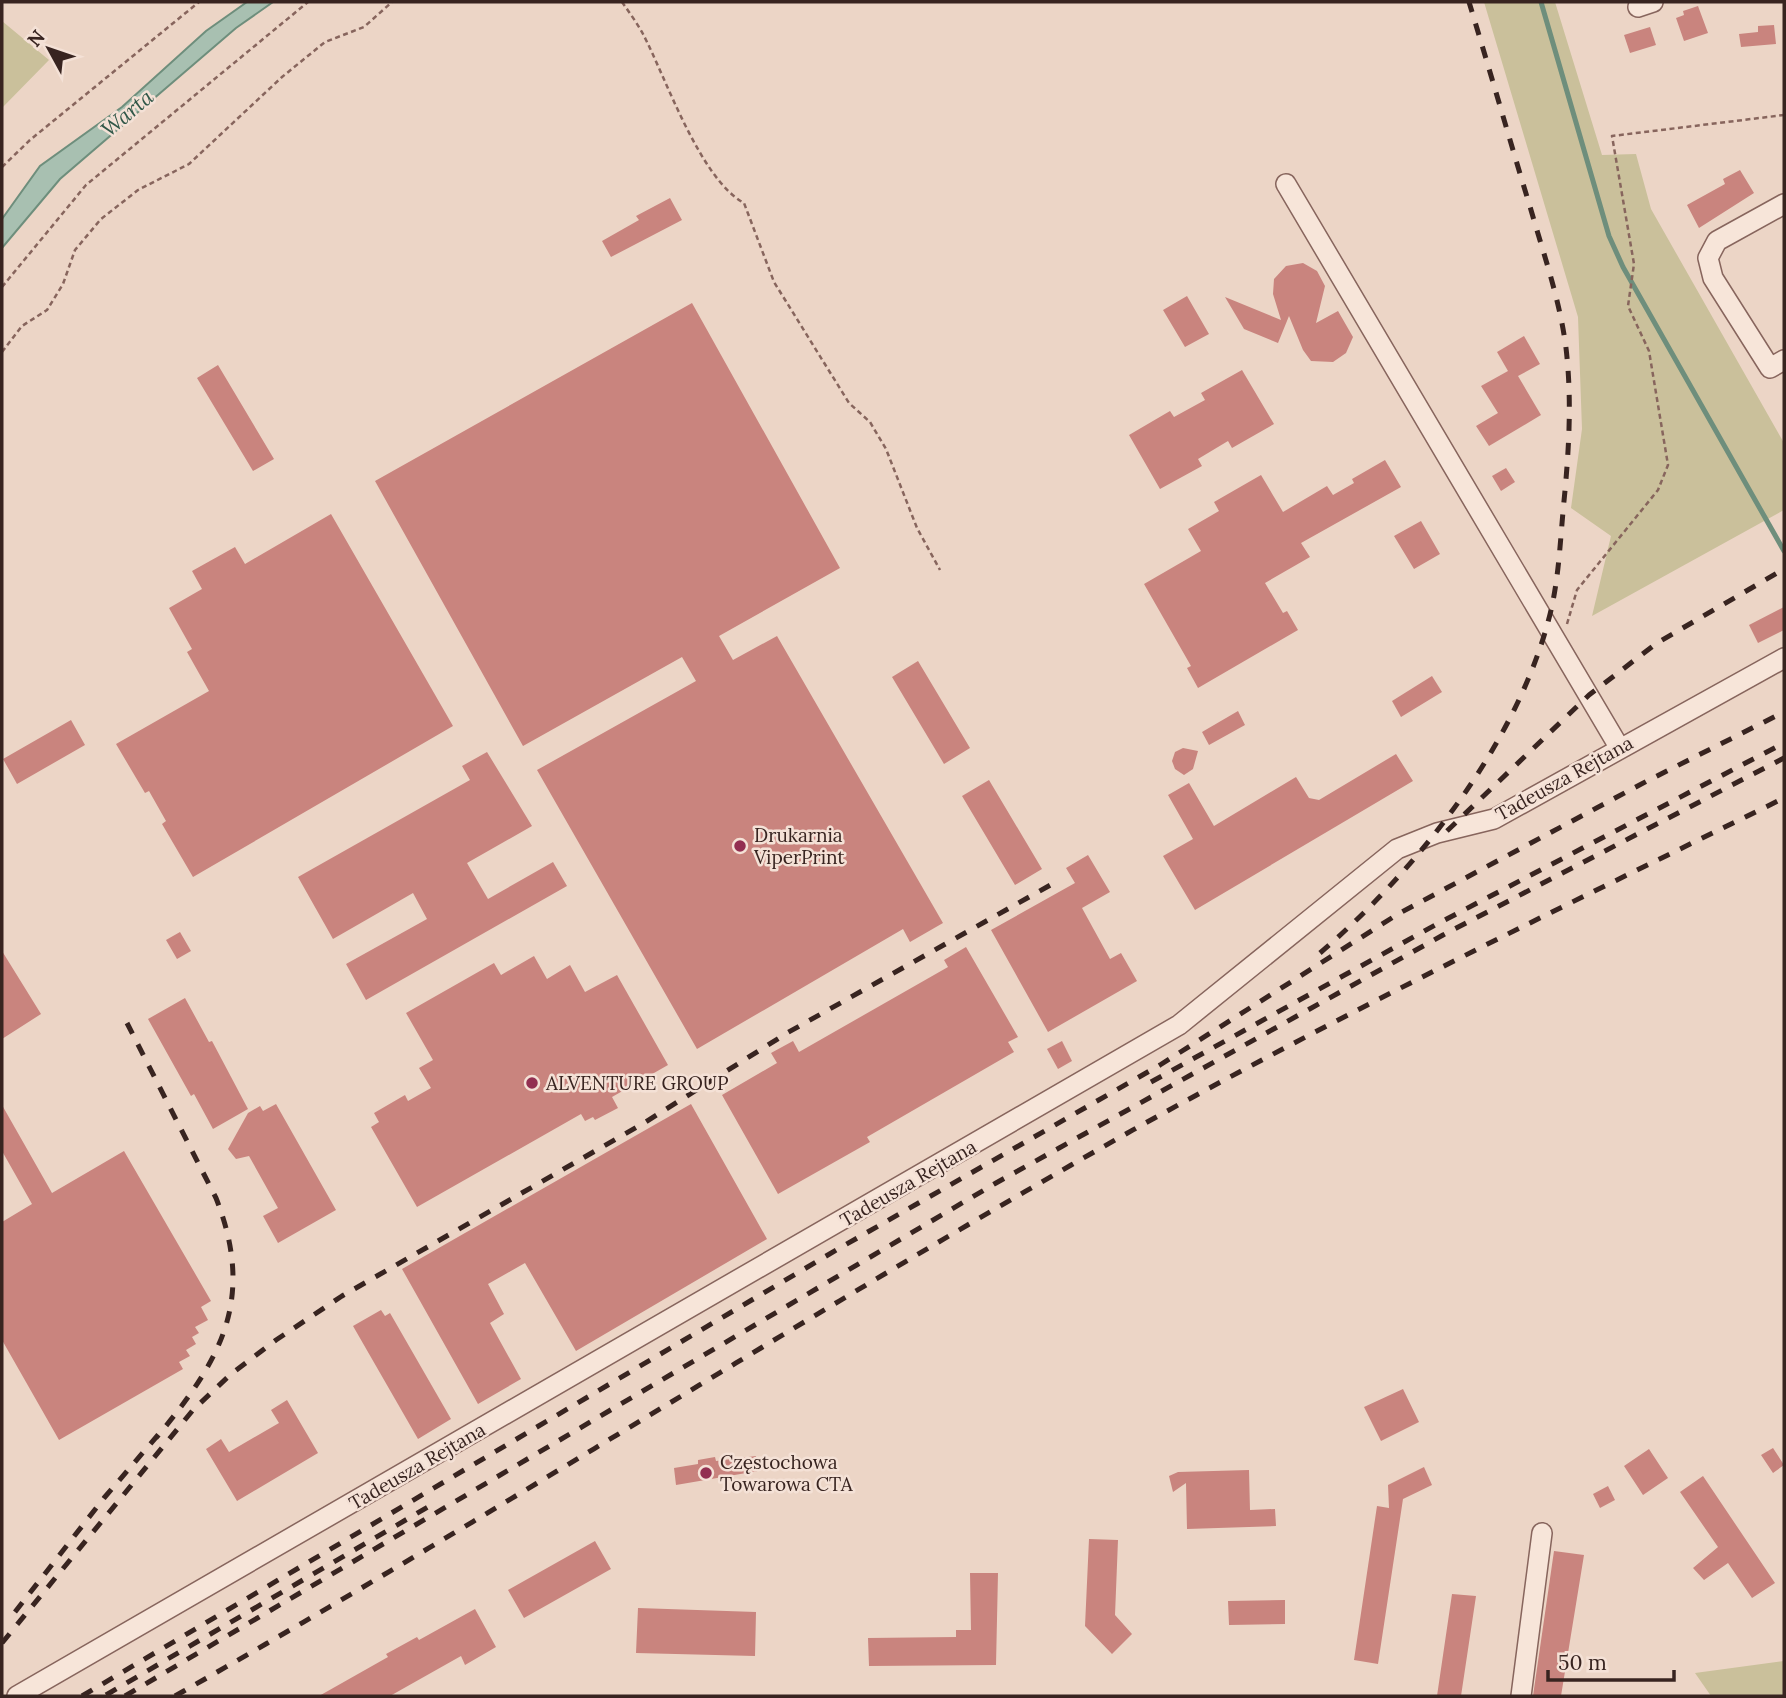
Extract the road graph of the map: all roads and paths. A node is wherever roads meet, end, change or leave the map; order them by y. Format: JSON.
{"nodes":[{"id":1,"x":199,"y":2,"type":"edge"},
{"id":2,"x":308,"y":2,"type":"edge"},
{"id":3,"x":392,"y":2,"type":"edge"},
{"id":4,"x":622,"y":2,"type":"edge"},
{"id":5,"x":1784,"y":115,"type":"edge"},
{"id":6,"x":2,"y":167,"type":"edge"},
{"id":7,"x":1286,"y":184,"type":"dead end"},
{"id":8,"x":1784,"y":204,"type":"edge"},
{"id":9,"x":2,"y":287,"type":"edge"},
{"id":10,"x":2,"y":352,"type":"edge"},
{"id":11,"x":1777,"y":364,"type":"edge"},
{"id":12,"x":940,"y":570,"type":"dead end"},
{"id":13,"x":1560,"y":646,"type":"junction"},
{"id":14,"x":1784,"y":658,"type":"edge"},
{"id":15,"x":1619,"y":747,"type":"junction"},
{"id":16,"x":1542,"y":1533,"type":"dead end"},
{"id":17,"x":17,"y":1696,"type":"edge"},
{"id":18,"x":1521,"y":1696,"type":"edge"}],
"edges":[{"from":1,"to":6,"type":"path"},
{"from":2,"to":9,"type":"path"},
{"from":3,"to":10,"type":"path"},
{"from":4,"to":12,"type":"path"},
{"from":5,"to":13,"type":"path"},
{"from":7,"to":13,"type":"street"},
{"from":8,"to":11,"type":"street"},
{"from":13,"to":15,"type":"street"},
{"from":14,"to":15,"type":"street","name":"Tadeusza Rejtana"},
{"from":15,"to":17,"type":"street","name":"Tadeusza Rejtana"},
{"from":16,"to":18,"type":"street"}]}
